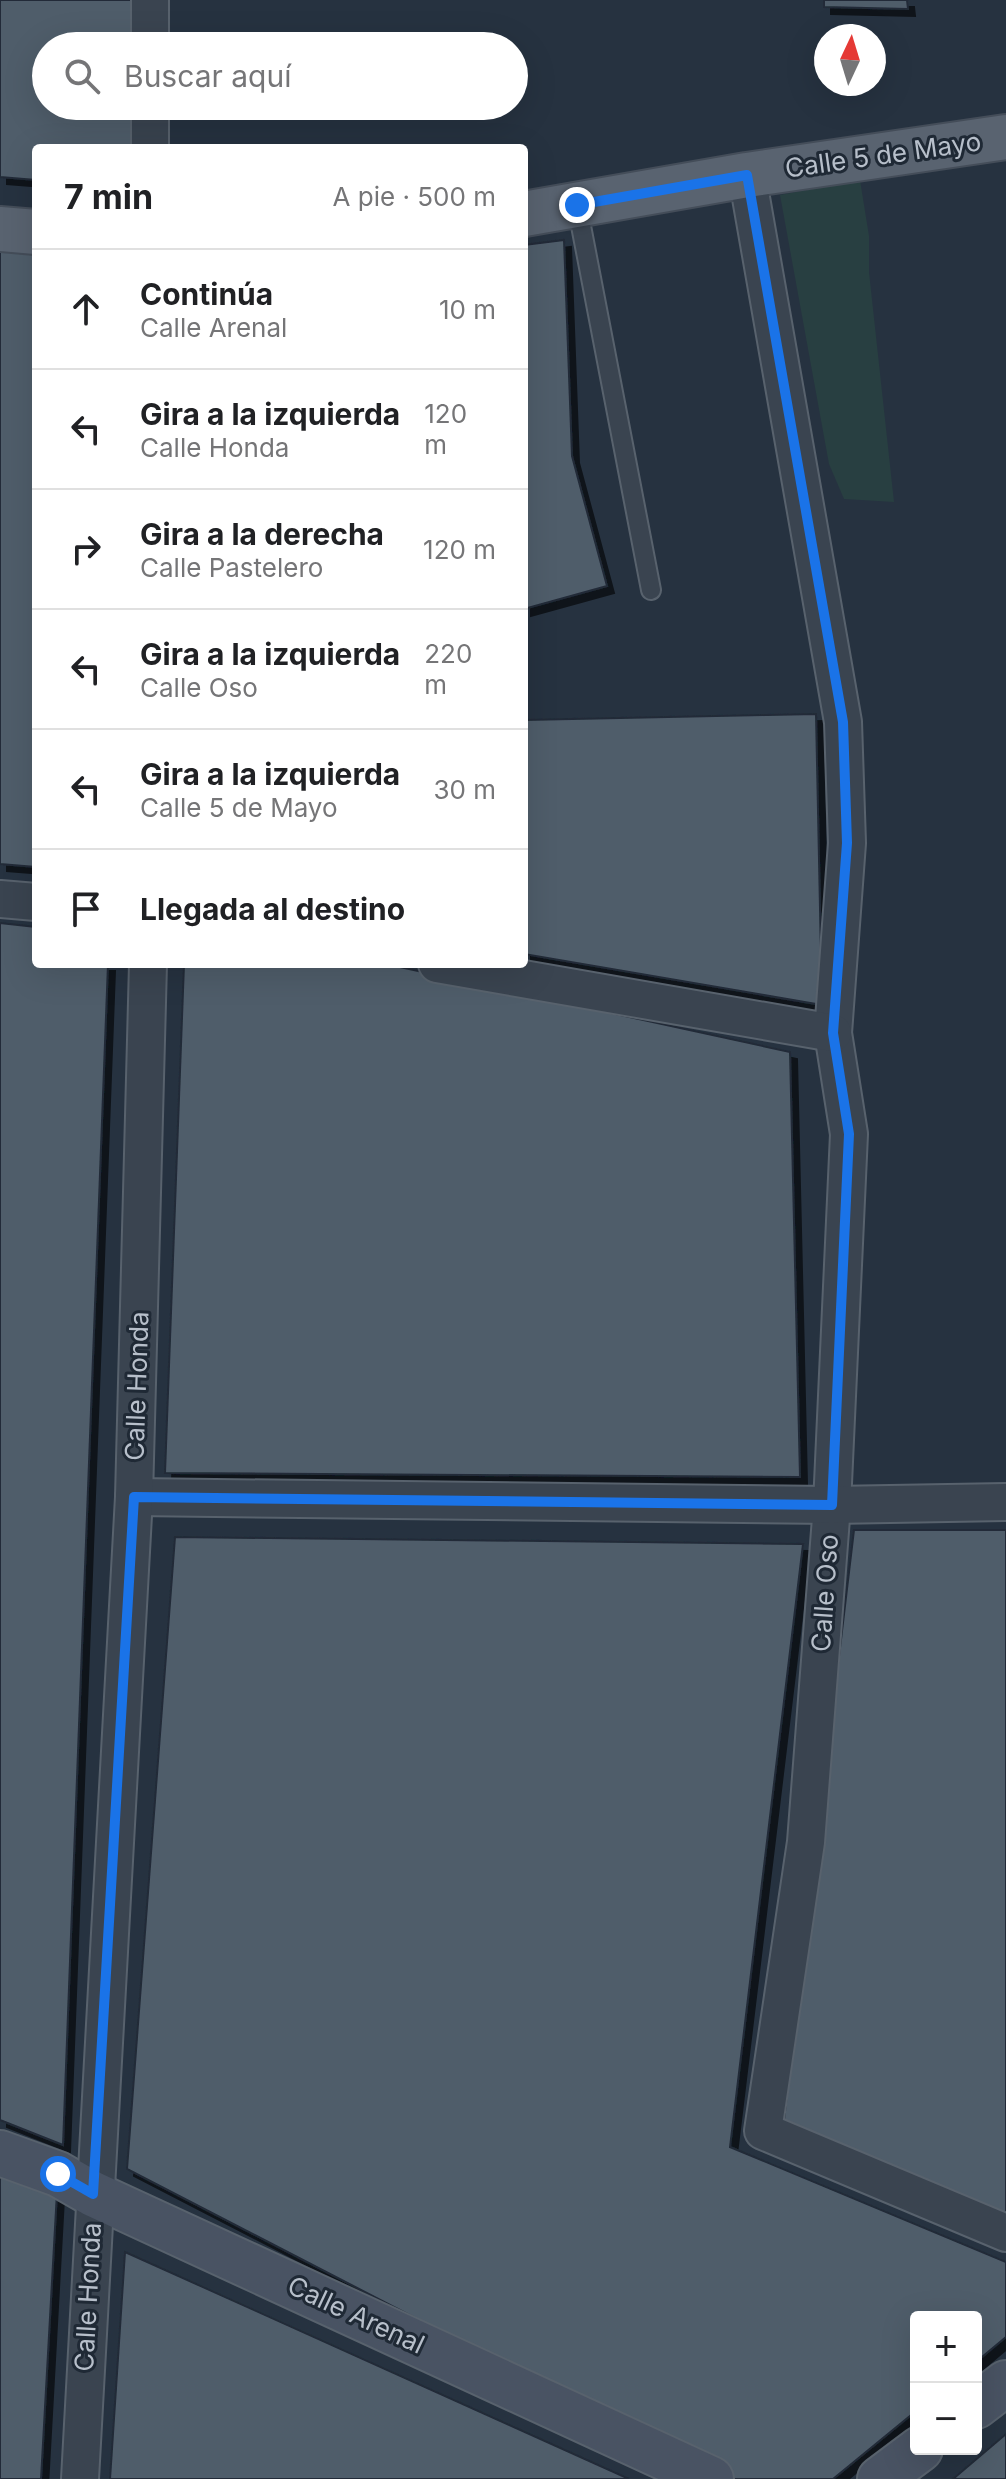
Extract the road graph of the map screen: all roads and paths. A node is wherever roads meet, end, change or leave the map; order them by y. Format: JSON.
{"nodes":[{"id":1,"x":150,"y":0,"type":"edge"},
{"id":2,"x":150,"y":32,"type":"edge"},
{"id":3,"x":150,"y":120,"type":"edge"},
{"id":4,"x":1006,"y":137,"type":"edge"},
{"id":5,"x":150,"y":144,"type":"edge"},
{"id":6,"x":747,"y":175,"type":"junction"},
{"id":7,"x":577,"y":205,"type":"junction"},
{"id":8,"x":528,"y":213,"type":"edge"},
{"id":9,"x":0,"y":229,"type":"edge"},
{"id":10,"x":32,"y":232,"type":"edge"},
{"id":11,"x":651,"y":590,"type":"dead end"},
{"id":12,"x":0,"y":899,"type":"edge"},
{"id":13,"x":32,"y":902,"type":"edge"},
{"id":14,"x":148,"y":968,"type":"edge"},
{"id":15,"x":460,"y":968,"type":"edge"},
{"id":16,"x":833,"y":1033,"type":"junction"},
{"id":17,"x":134,"y":1497,"type":"junction"},
{"id":18,"x":1006,"y":1502,"type":"edge"},
{"id":19,"x":832,"y":1505,"type":"junction"},
{"id":20,"x":0,"y":2153,"type":"edge"},
{"id":21,"x":93,"y":2194,"type":"junction"},
{"id":22,"x":1006,"y":2233,"type":"edge"},
{"id":23,"x":1006,"y":2383,"type":"edge"},
{"id":24,"x":982,"y":2401,"type":"edge"},
{"id":25,"x":912,"y":2455,"type":"edge"},
{"id":26,"x":80,"y":2479,"type":"edge"},
{"id":27,"x":711,"y":2479,"type":"edge"},
{"id":28,"x":880,"y":2479,"type":"edge"}],
"edges":[{"from":1,"to":2,"type":"street"},
{"from":3,"to":5,"type":"street"},
{"from":4,"to":6,"type":"main road","name":"Calle 5 de Mayo"},
{"from":6,"to":7,"type":"main road","name":"Calle 5 de Mayo"},
{"from":6,"to":16,"type":"street","name":"Calle Oso"},
{"from":7,"to":8,"type":"main road","name":"Calle 5 de Mayo"},
{"from":7,"to":11,"type":"lane"},
{"from":9,"to":10,"type":"main road"},
{"from":12,"to":13,"type":"street"},
{"from":14,"to":17,"type":"street","name":"Calle Honda"},
{"from":15,"to":16,"type":"street"},
{"from":16,"to":19,"type":"street","name":"Calle Oso"},
{"from":17,"to":19,"type":"street"},
{"from":17,"to":21,"type":"street","name":"Calle Honda"},
{"from":18,"to":19,"type":"street"},
{"from":19,"to":22,"type":"street","name":"Calle Oso"},
{"from":20,"to":21,"type":"street","name":"Calle Arenal"},
{"from":21,"to":26,"type":"street","name":"Calle Honda"},
{"from":21,"to":27,"type":"street","name":"Calle Arenal"},
{"from":23,"to":24,"type":"street"},
{"from":25,"to":28,"type":"street"}]}
